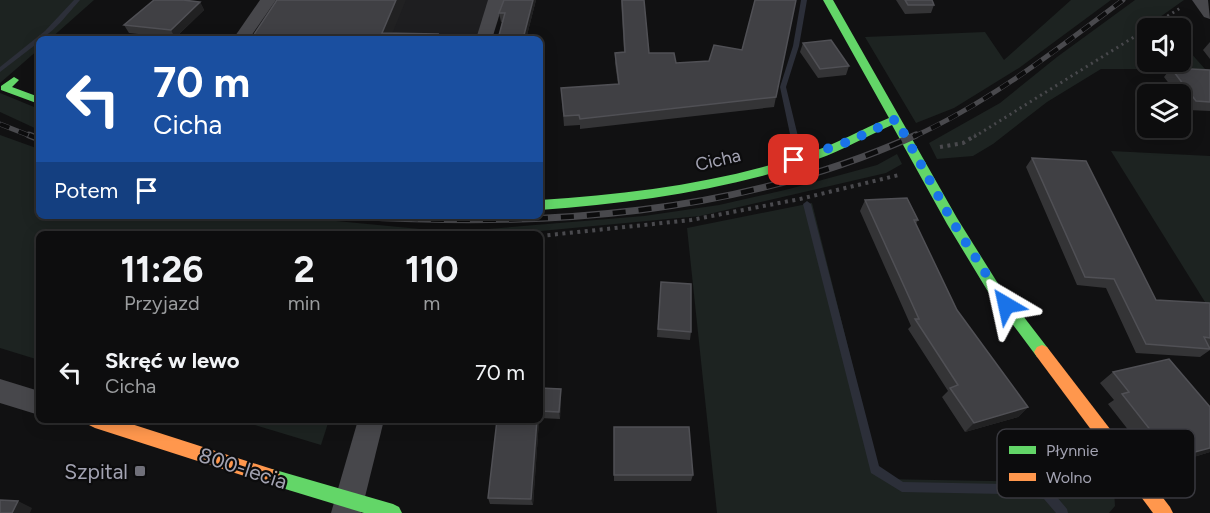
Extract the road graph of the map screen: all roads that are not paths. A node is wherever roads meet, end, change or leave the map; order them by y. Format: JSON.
{"nodes":[{"id":1,"x":268,"y":0,"type":"edge"},
{"id":2,"x":496,"y":0,"type":"edge"},
{"id":3,"x":828,"y":0,"type":"edge"},
{"id":4,"x":1200,"y":0,"type":"edge"},
{"id":5,"x":1210,"y":14,"type":"edge"},
{"id":6,"x":243,"y":36,"type":"edge"},
{"id":7,"x":485,"y":36,"type":"edge"},
{"id":8,"x":14,"y":80,"type":"dead end"},
{"id":9,"x":36,"y":100,"type":"edge"},
{"id":10,"x":896,"y":119,"type":"junction"},
{"id":11,"x":543,"y":205,"type":"edge"},
{"id":12,"x":0,"y":391,"type":"edge"},
{"id":13,"x":36,"y":402,"type":"edge"},
{"id":14,"x":104,"y":423,"type":"edge"},
{"id":15,"x":370,"y":423,"type":"edge"},
{"id":16,"x":1100,"y":429,"type":"edge"},
{"id":17,"x":1153,"y":498,"type":"edge"},
{"id":18,"x":348,"y":508,"type":"edge"},
{"id":19,"x":393,"y":513,"type":"edge"},
{"id":20,"x":1164,"y":513,"type":"edge"}],
"edges":[{"from":1,"to":6,"type":"street"},
{"from":2,"to":7,"type":"street"},
{"from":3,"to":10,"type":"street"},
{"from":4,"to":5,"type":"street"},
{"from":8,"to":9,"type":"street"},
{"from":10,"to":11,"type":"street","name":"Cicha"},
{"from":10,"to":16,"type":"street"},
{"from":12,"to":13,"type":"street"},
{"from":14,"to":18,"type":"street","name":"800-lecia"},
{"from":15,"to":18,"type":"street"},
{"from":17,"to":20,"type":"street"},
{"from":18,"to":19,"type":"street","name":"800-lecia"}]}
